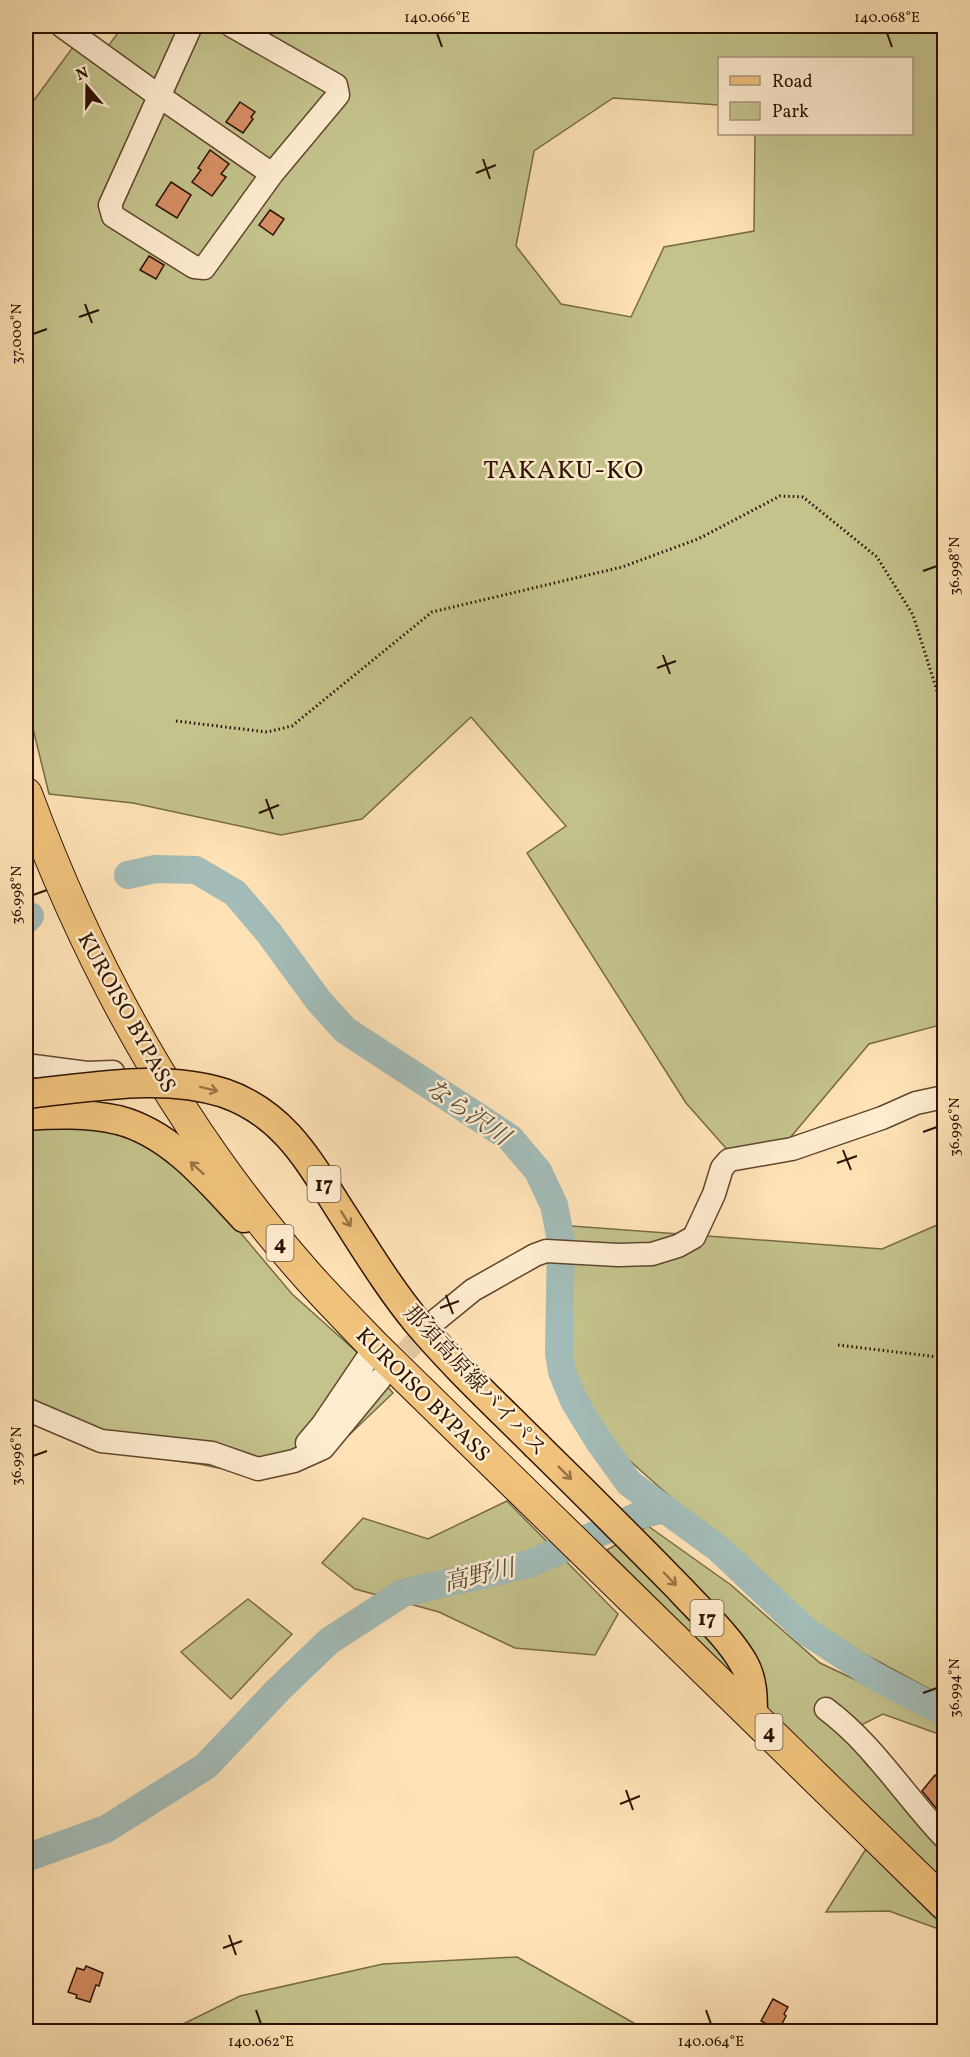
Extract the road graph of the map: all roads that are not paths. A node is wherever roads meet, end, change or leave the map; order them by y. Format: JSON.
{"nodes":[{"id":1,"x":62,"y":26,"type":"edge"},
{"id":2,"x":191,"y":26,"type":"edge"},
{"id":3,"x":232,"y":26,"type":"edge"},
{"id":4,"x":159,"y":96,"type":"junction"},
{"id":5,"x":272,"y":174,"type":"junction"},
{"id":6,"x":26,"y":794,"type":"edge"},
{"id":7,"x":26,"y":1065,"type":"edge"},
{"id":8,"x":157,"y":1070,"type":"junction"},
{"id":9,"x":26,"y":1094,"type":"edge"},
{"id":10,"x":945,"y":1097,"type":"edge"},
{"id":11,"x":26,"y":1116,"type":"edge"},
{"id":12,"x":342,"y":1313,"type":"junction"},
{"id":13,"x":435,"y":1321,"type":"tunnel mouth"},
{"id":14,"x":375,"y":1347,"type":"junction"},
{"id":15,"x":380,"y":1379,"type":"tunnel mouth"},
{"id":16,"x":26,"y":1409,"type":"edge"},
{"id":17,"x":286,"y":1463,"type":"junction"},
{"id":18,"x":826,"y":1709,"type":"dead end"},
{"id":19,"x":753,"y":1716,"type":"junction"},
{"id":20,"x":945,"y":1837,"type":"edge"},
{"id":21,"x":945,"y":1903,"type":"edge"}],
"edges":[{"from":1,"to":4,"type":"street"},
{"from":2,"to":4,"type":"street"},
{"from":3,"to":5,"type":"street"},
{"from":4,"to":5,"type":"street"},
{"from":4,"to":5,"type":"street"},
{"from":6,"to":8,"type":"highway","name":"KUROISO BYPASS","number":"4"},
{"from":7,"to":8,"type":"street"},
{"from":8,"to":12,"type":"highway","name":"KUROISO BYPASS","number":"4"},
{"from":9,"to":19,"type":"main road","name":"那須高原線バイパス","number":"17","one_way":true,"bridge":true},
{"from":10,"to":13,"type":"street"},
{"from":12,"to":11,"type":"main road","one_way":true},
{"from":12,"to":14,"type":"highway","name":"KUROISO BYPASS","number":"4"},
{"from":14,"to":17,"type":"street"},
{"from":14,"to":19,"type":"highway","name":"KUROISO BYPASS","number":"4"},
{"from":15,"to":17,"type":"street"},
{"from":16,"to":17,"type":"street"},
{"from":18,"to":20,"type":"street"},
{"from":19,"to":21,"type":"highway","name":"KUROISO BYPASS","number":"4"}]}
